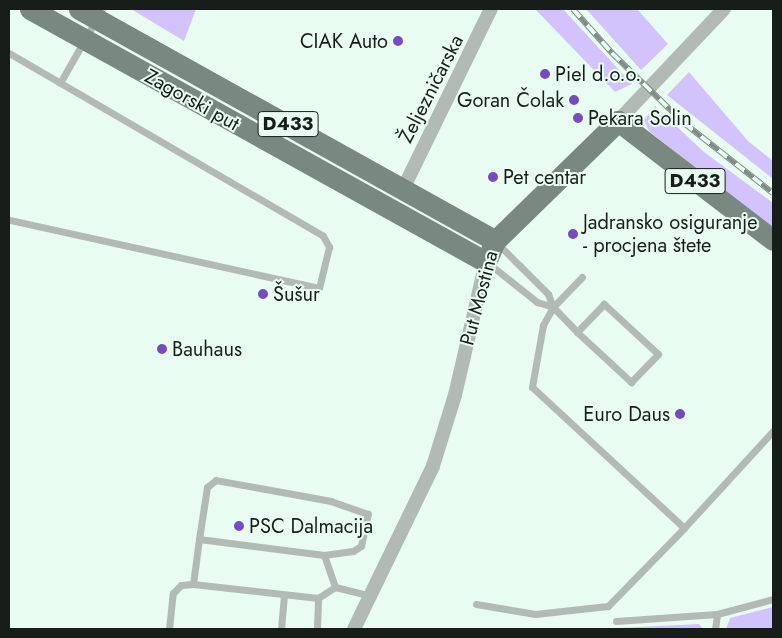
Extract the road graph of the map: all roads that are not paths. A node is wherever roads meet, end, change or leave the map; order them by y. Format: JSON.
{"nodes":[{"id":1,"x":30,"y":9,"type":"edge"},
{"id":2,"x":492,"y":9,"type":"edge"},
{"id":3,"x":724,"y":9,"type":"edge"},
{"id":4,"x":92,"y":12,"type":"edge"},
{"id":5,"x":84,"y":40,"type":"junction"},
{"id":6,"x":9,"y":53,"type":"edge"},
{"id":7,"x":60,"y":83,"type":"junction"},
{"id":8,"x":618,"y":121,"type":"junction"},
{"id":9,"x":404,"y":187,"type":"junction"},
{"id":10,"x":9,"y":220,"type":"edge"},
{"id":11,"x":773,"y":240,"type":"edge"},
{"id":12,"x":495,"y":241,"type":"junction"},
{"id":13,"x":486,"y":262,"type":"junction"},
{"id":14,"x":582,"y":277,"type":"dead end"},
{"id":15,"x":553,"y":307,"type":"junction"},
{"id":16,"x":577,"y":332,"type":"junction"},
{"id":17,"x":773,"y":431,"type":"edge"},
{"id":18,"x":684,"y":528,"type":"junction"},
{"id":19,"x":199,"y":540,"type":"junction"},
{"id":20,"x":324,"y":555,"type":"junction"},
{"id":21,"x":193,"y":584,"type":"junction"},
{"id":22,"x":334,"y":586,"type":"junction"},
{"id":23,"x":284,"y":595,"type":"junction"},
{"id":24,"x":372,"y":596,"type":"junction"},
{"id":25,"x":318,"y":598,"type":"junction"},
{"id":26,"x":773,"y":599,"type":"edge"},
{"id":27,"x":476,"y":604,"type":"dead end"},
{"id":28,"x":717,"y":614,"type":"junction"},
{"id":29,"x":616,"y":621,"type":"dead end"},
{"id":30,"x":169,"y":629,"type":"edge"},
{"id":31,"x":281,"y":629,"type":"edge"},
{"id":32,"x":317,"y":629,"type":"edge"},
{"id":33,"x":354,"y":629,"type":"edge"},
{"id":34,"x":715,"y":629,"type":"edge"}],
"edges":[{"from":1,"to":5,"type":"main road","name":"Zagorski put","number":"D433"},
{"from":2,"to":9,"type":"street","name":"Željezničarska"},
{"from":3,"to":8,"type":"street","name":"Put Mostina"},
{"from":4,"to":5,"type":"lane"},
{"from":4,"to":9,"type":"main road","name":"Zagorski put","number":"D433"},
{"from":5,"to":7,"type":"lane"},
{"from":5,"to":13,"type":"main road","name":"Zagorski put","number":"D433"},
{"from":6,"to":7,"type":"lane"},
{"from":7,"to":10,"type":"lane"},
{"from":8,"to":11,"type":"main road","number":"D433"},
{"from":8,"to":12,"type":"main road","name":"Put Mostina"},
{"from":9,"to":12,"type":"main road","name":"Zagorski put","number":"D433"},
{"from":12,"to":13,"type":"main road","name":"Put Mostina"},
{"from":12,"to":15,"type":"lane"},
{"from":13,"to":15,"type":"lane"},
{"from":13,"to":24,"type":"street","name":"Put Mostina"},
{"from":14,"to":15,"type":"lane"},
{"from":15,"to":16,"type":"lane"},
{"from":15,"to":18,"type":"lane"},
{"from":16,"to":16,"type":"lane"},
{"from":17,"to":18,"type":"lane"},
{"from":18,"to":27,"type":"lane"},
{"from":19,"to":20,"type":"lane"},
{"from":19,"to":20,"type":"lane"},
{"from":19,"to":21,"type":"lane"},
{"from":20,"to":22,"type":"lane"},
{"from":21,"to":23,"type":"lane"},
{"from":21,"to":30,"type":"lane"},
{"from":22,"to":24,"type":"lane"},
{"from":22,"to":25,"type":"lane"},
{"from":23,"to":25,"type":"lane"},
{"from":23,"to":31,"type":"lane"},
{"from":24,"to":33,"type":"street","name":"Put Mostina"},
{"from":25,"to":32,"type":"lane"},
{"from":26,"to":28,"type":"lane"},
{"from":28,"to":29,"type":"lane"},
{"from":28,"to":34,"type":"lane"}]}
